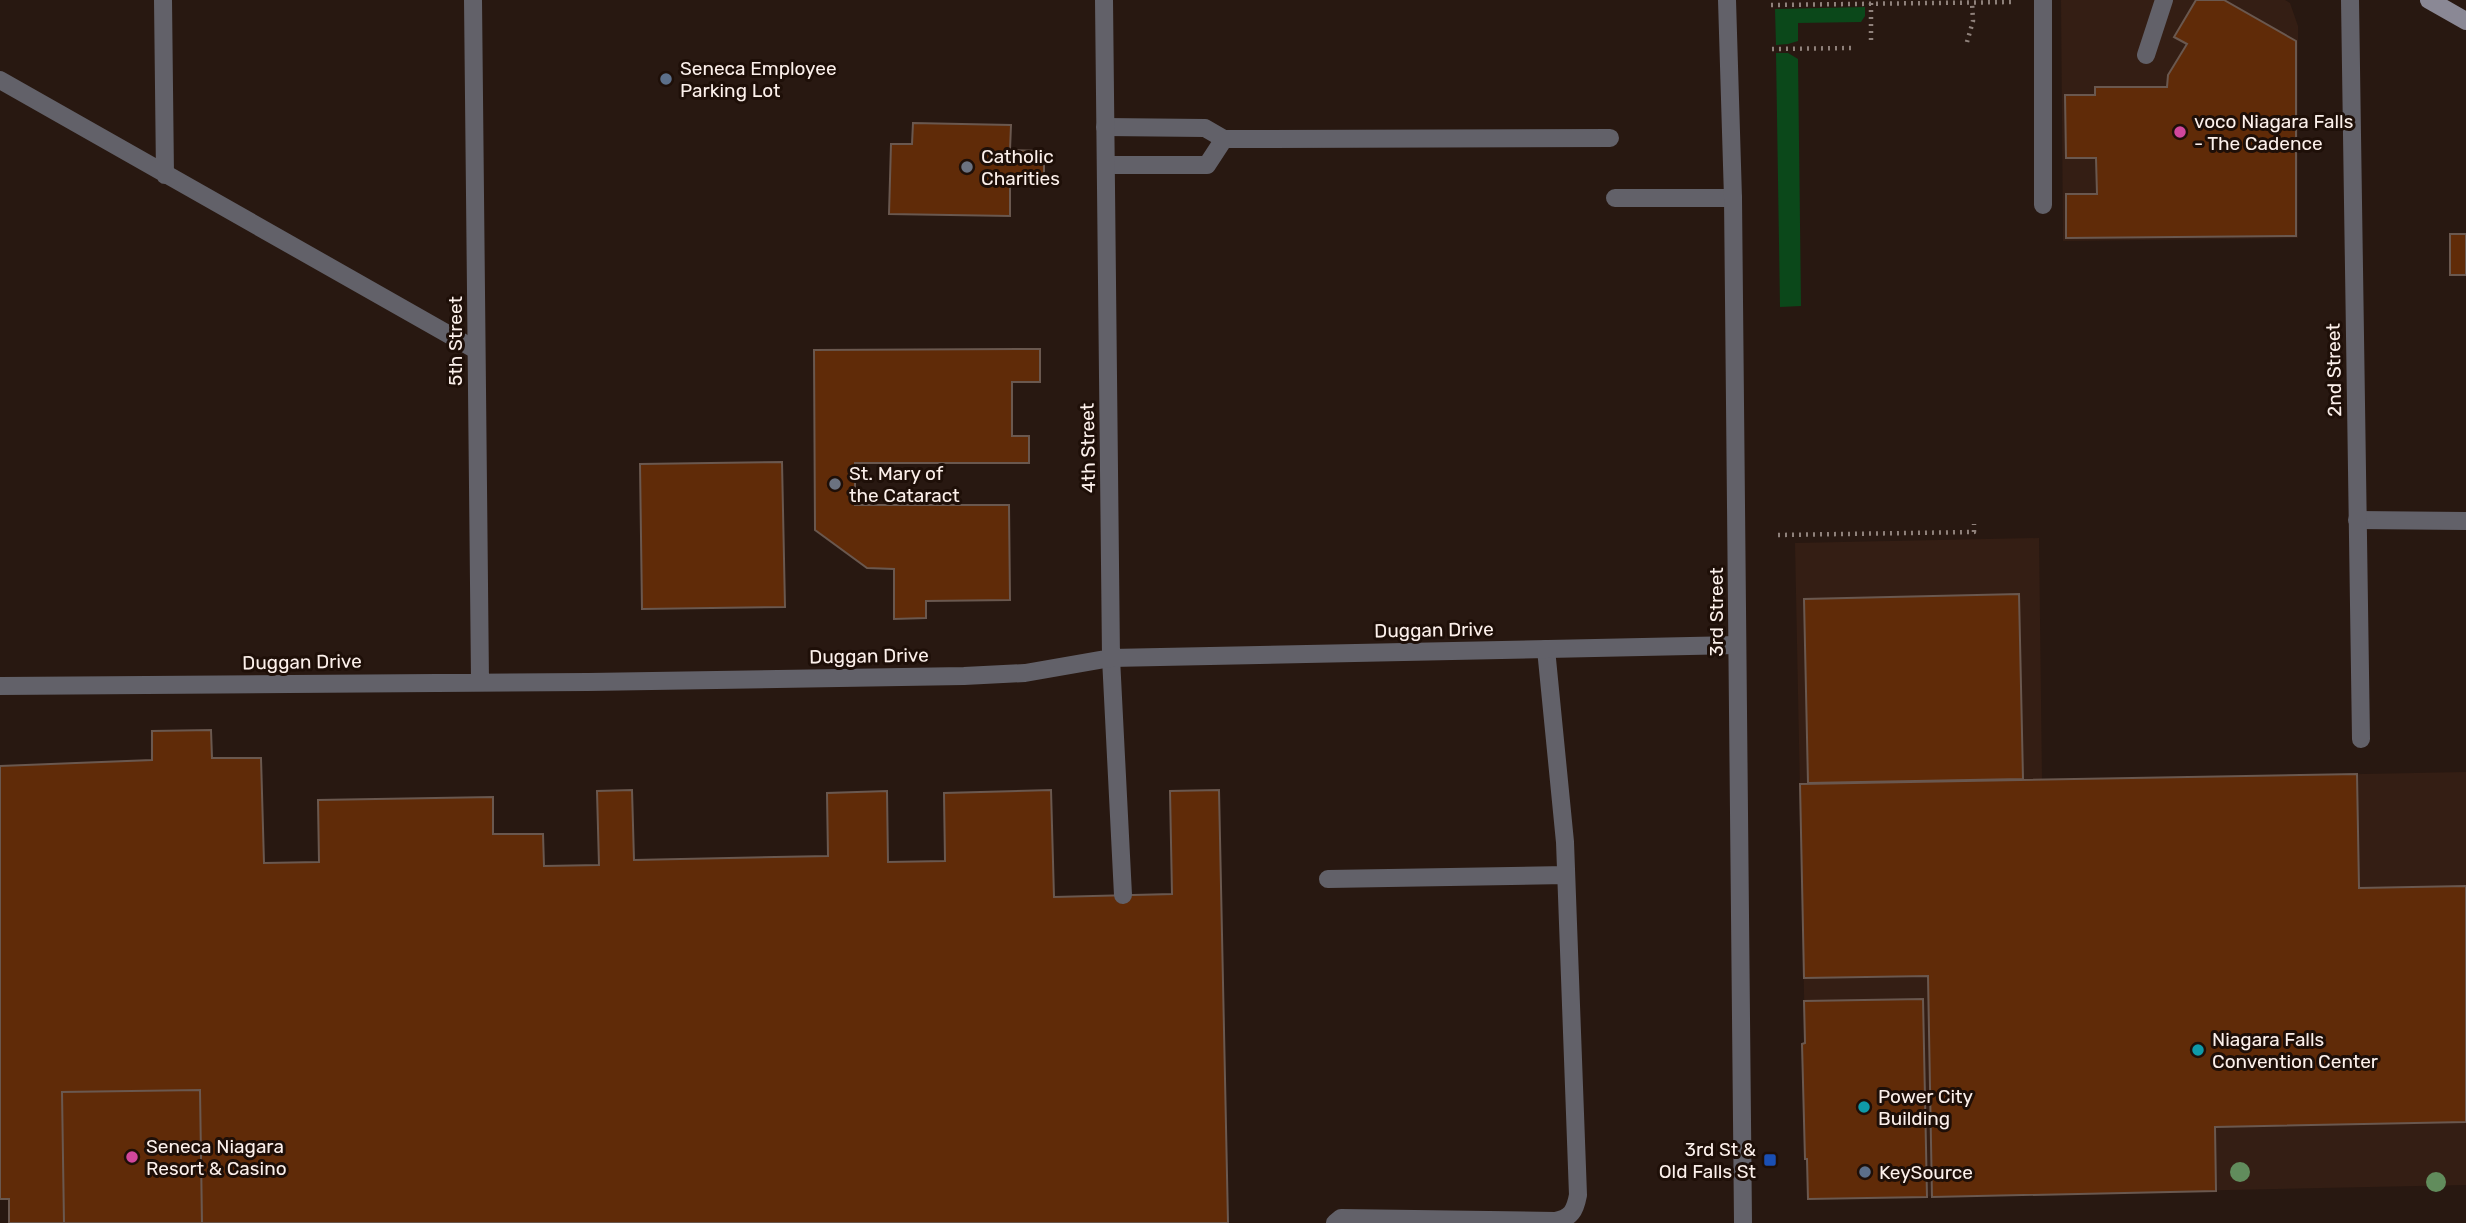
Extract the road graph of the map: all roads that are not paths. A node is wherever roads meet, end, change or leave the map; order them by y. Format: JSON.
{"nodes":[{"id":1,"x":163,"y":0,"type":"edge"},
{"id":2,"x":473,"y":0,"type":"edge"},
{"id":3,"x":1104,"y":0,"type":"edge"},
{"id":4,"x":1727,"y":0,"type":"edge"},
{"id":5,"x":2164,"y":0,"type":"edge"},
{"id":6,"x":2350,"y":0,"type":"edge"},
{"id":7,"x":2429,"y":0,"type":"edge"},
{"id":8,"x":2034,"y":1,"type":"edge"},
{"id":9,"x":2464,"y":15,"type":"edge"},
{"id":10,"x":2146,"y":55,"type":"dead end"},
{"id":11,"x":0,"y":80,"type":"edge"},
{"id":12,"x":1105,"y":127,"type":"junction"},
{"id":13,"x":1610,"y":138,"type":"dead end"},
{"id":14,"x":1224,"y":139,"type":"junction"},
{"id":15,"x":1106,"y":165,"type":"junction"},
{"id":16,"x":165,"y":174,"type":"junction"},
{"id":17,"x":1615,"y":198,"type":"dead end"},
{"id":18,"x":1732,"y":198,"type":"junction"},
{"id":19,"x":2043,"y":205,"type":"dead end"},
{"id":20,"x":477,"y":351,"type":"junction"},
{"id":21,"x":2357,"y":520,"type":"junction"},
{"id":22,"x":2466,"y":521,"type":"edge"},
{"id":23,"x":1737,"y":645,"type":"junction"},
{"id":24,"x":1546,"y":649,"type":"junction"},
{"id":25,"x":1111,"y":658,"type":"junction"},
{"id":26,"x":480,"y":681,"type":"junction"},
{"id":27,"x":0,"y":686,"type":"edge"},
{"id":28,"x":2361,"y":739,"type":"dead end"},
{"id":29,"x":1566,"y":875,"type":"junction"},
{"id":30,"x":1328,"y":879,"type":"dead end"},
{"id":31,"x":1123,"y":895,"type":"dead end"},
{"id":32,"x":1335,"y":1223,"type":"edge"},
{"id":33,"x":1743,"y":1223,"type":"edge"}],
"edges":[{"from":1,"to":16,"type":"street"},
{"from":2,"to":20,"type":"street","name":"5th Street"},
{"from":3,"to":12,"type":"street","name":"4th Street"},
{"from":4,"to":18,"type":"street","name":"3rd Street"},
{"from":5,"to":10,"type":"street"},
{"from":6,"to":21,"type":"street","name":"2nd Street"},
{"from":7,"to":9,"type":"main road"},
{"from":8,"to":19,"type":"street"},
{"from":11,"to":16,"type":"street"},
{"from":12,"to":14,"type":"street"},
{"from":12,"to":15,"type":"street","name":"4th Street"},
{"from":13,"to":14,"type":"street"},
{"from":14,"to":15,"type":"street"},
{"from":15,"to":25,"type":"street","name":"4th Street"},
{"from":16,"to":20,"type":"street"},
{"from":17,"to":18,"type":"street"},
{"from":18,"to":23,"type":"street","name":"3rd Street"},
{"from":20,"to":26,"type":"street","name":"5th Street"},
{"from":21,"to":22,"type":"street"},
{"from":21,"to":28,"type":"street","name":"2nd Street"},
{"from":23,"to":24,"type":"street","name":"Duggan Drive"},
{"from":23,"to":33,"type":"street","name":"3rd Street"},
{"from":24,"to":25,"type":"street","name":"Duggan Drive"},
{"from":24,"to":29,"type":"street"},
{"from":25,"to":26,"type":"street","name":"Duggan Drive"},
{"from":25,"to":31,"type":"street","name":"4th Street"},
{"from":26,"to":27,"type":"street","name":"Duggan Drive"},
{"from":29,"to":30,"type":"street"},
{"from":29,"to":32,"type":"street"}]}
